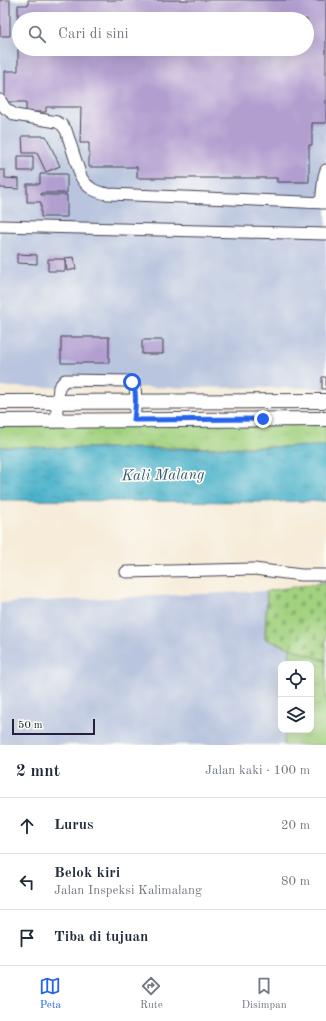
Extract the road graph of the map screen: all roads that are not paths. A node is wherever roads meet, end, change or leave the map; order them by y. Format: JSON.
{"nodes":[{"id":1,"x":0,"y":100,"type":"edge"},
{"id":2,"x":326,"y":170,"type":"edge"},
{"id":3,"x":323,"y":203,"type":"edge"},
{"id":4,"x":0,"y":226,"type":"edge"},
{"id":5,"x":326,"y":234,"type":"edge"},
{"id":6,"x":57,"y":401,"type":"junction"},
{"id":7,"x":136,"y":401,"type":"junction"},
{"id":8,"x":326,"y":401,"type":"edge"},
{"id":9,"x":0,"y":402,"type":"edge"},
{"id":10,"x":326,"y":419,"type":"edge"},
{"id":11,"x":134,"y":420,"type":"junction"},
{"id":12,"x":0,"y":421,"type":"edge"},
{"id":13,"x":56,"y":421,"type":"junction"},
{"id":14,"x":126,"y":572,"type":"dead end"},
{"id":15,"x":326,"y":575,"type":"edge"}],
"edges":[{"from":1,"to":3,"type":"street"},
{"from":2,"to":3,"type":"street"},
{"from":4,"to":5,"type":"street"},
{"from":6,"to":7,"type":"main road"},
{"from":6,"to":7,"type":"street"},
{"from":6,"to":9,"type":"main road"},
{"from":6,"to":13,"type":"street"},
{"from":7,"to":8,"type":"main road"},
{"from":7,"to":11,"type":"street"},
{"from":10,"to":11,"type":"main road"},
{"from":11,"to":13,"type":"main road"},
{"from":12,"to":13,"type":"main road"},
{"from":14,"to":15,"type":"street"}]}
